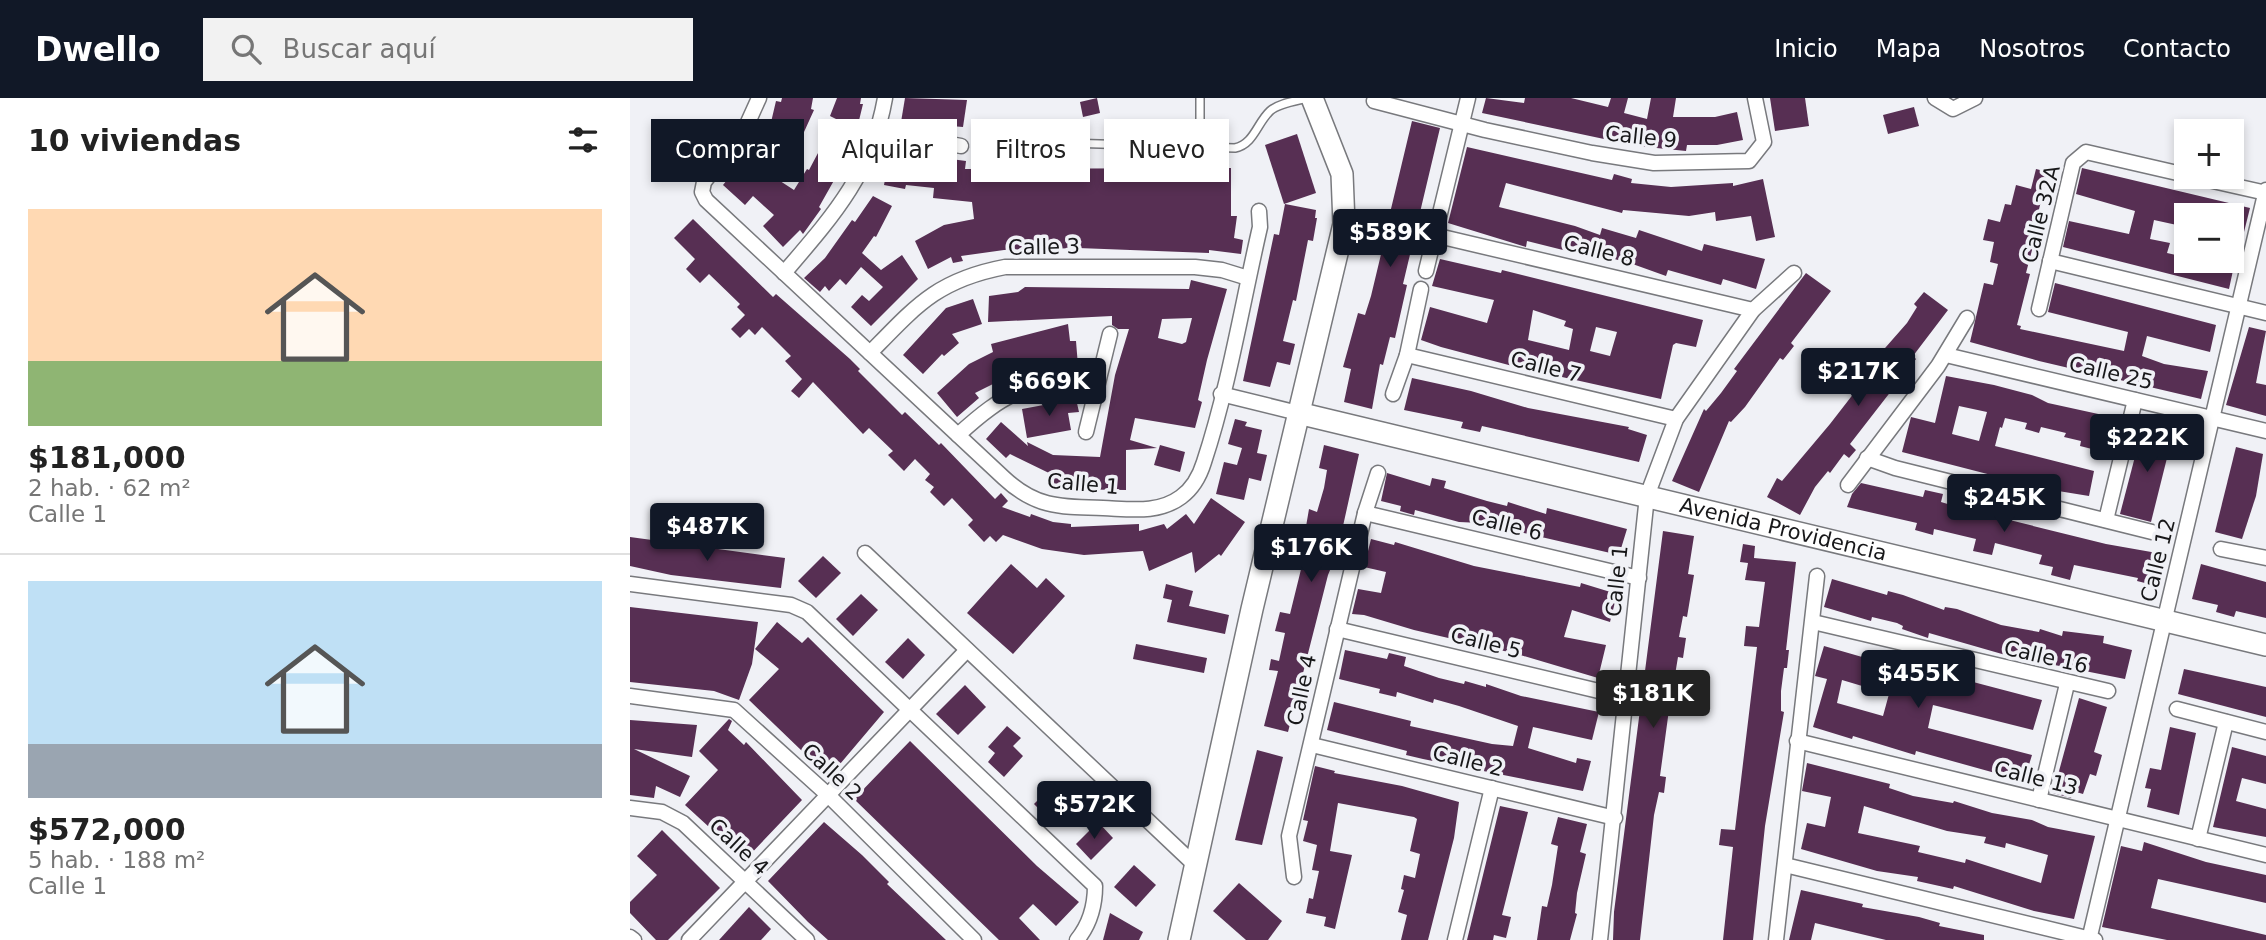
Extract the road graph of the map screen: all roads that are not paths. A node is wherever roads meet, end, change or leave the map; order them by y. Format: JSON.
{"nodes":[{"id":1,"x":759,"y":98,"type":"edge"},
{"id":2,"x":885,"y":98,"type":"edge"},
{"id":3,"x":1200,"y":98,"type":"edge"},
{"id":4,"x":1310,"y":98,"type":"edge"},
{"id":5,"x":1468,"y":98,"type":"edge"},
{"id":6,"x":1755,"y":98,"type":"edge"},
{"id":7,"x":1975,"y":98,"type":"edge"},
{"id":8,"x":1374,"y":101,"type":"dead end"},
{"id":9,"x":1940,"y":102,"type":"edge"},
{"id":10,"x":881,"y":119,"type":"edge"},
{"id":11,"x":1200,"y":119,"type":"edge"},
{"id":12,"x":1462,"y":123,"type":"junction"},
{"id":13,"x":957,"y":145,"type":"edge"},
{"id":14,"x":961,"y":146,"type":"dead end"},
{"id":15,"x":1229,"y":147,"type":"edge"},
{"id":16,"x":2174,"y":172,"type":"edge"},
{"id":17,"x":855,"y":182,"type":"edge"},
{"id":18,"x":2244,"y":187,"type":"edge"},
{"id":19,"x":2266,"y":192,"type":"edge"},
{"id":20,"x":1259,"y":211,"type":"dead end"},
{"id":21,"x":1434,"y":235,"type":"junction"},
{"id":22,"x":2050,"y":261,"type":"junction"},
{"id":23,"x":1426,"y":271,"type":"dead end"},
{"id":24,"x":784,"y":273,"type":"junction"},
{"id":25,"x":1794,"y":273,"type":"dead end"},
{"id":26,"x":1248,"y":278,"type":"junction"},
{"id":27,"x":1421,"y":289,"type":"dead end"},
{"id":28,"x":2237,"y":306,"type":"junction"},
{"id":29,"x":2039,"y":309,"type":"dead end"},
{"id":30,"x":1754,"y":310,"type":"junction"},
{"id":31,"x":2266,"y":313,"type":"edge"},
{"id":32,"x":1967,"y":318,"type":"dead end"},
{"id":33,"x":1110,"y":334,"type":"dead end"},
{"id":34,"x":870,"y":353,"type":"junction"},
{"id":35,"x":1407,"y":355,"type":"junction"},
{"id":36,"x":1946,"y":355,"type":"junction"},
{"id":37,"x":1097,"y":388,"type":"junction"},
{"id":38,"x":1221,"y":394,"type":"junction"},
{"id":39,"x":1394,"y":394,"type":"dead end"},
{"id":40,"x":2136,"y":400,"type":"junction"},
{"id":41,"x":1298,"y":414,"type":"junction"},
{"id":42,"x":2210,"y":418,"type":"junction"},
{"id":43,"x":1676,"y":419,"type":"junction"},
{"id":44,"x":2266,"y":431,"type":"edge"},
{"id":45,"x":1086,"y":432,"type":"dead end"},
{"id":46,"x":958,"y":435,"type":"junction"},
{"id":47,"x":1867,"y":458,"type":"junction"},
{"id":48,"x":1378,"y":473,"type":"dead end"},
{"id":49,"x":1849,"y":485,"type":"dead end"},
{"id":50,"x":1647,"y":496,"type":"junction"},
{"id":51,"x":1365,"y":513,"type":"junction"},
{"id":52,"x":2106,"y":520,"type":"junction"},
{"id":53,"x":2152,"y":533,"type":"dead end"},
{"id":54,"x":2221,"y":550,"type":"dead end"},
{"id":55,"x":865,"y":553,"type":"dead end"},
{"id":56,"x":2266,"y":558,"type":"edge"},
{"id":57,"x":1817,"y":576,"type":"dead end"},
{"id":58,"x":1639,"y":578,"type":"junction"},
{"id":59,"x":630,"y":584,"type":"edge"},
{"id":60,"x":2164,"y":620,"type":"junction"},
{"id":61,"x":1813,"y":622,"type":"junction"},
{"id":62,"x":1337,"y":629,"type":"junction"},
{"id":63,"x":2266,"y":645,"type":"edge"},
{"id":64,"x":967,"y":650,"type":"junction"},
{"id":65,"x":2067,"y":684,"type":"junction"},
{"id":66,"x":2108,"y":691,"type":"dead end"},
{"id":67,"x":630,"y":696,"type":"edge"},
{"id":68,"x":1624,"y":696,"type":"junction"},
{"id":69,"x":910,"y":709,"type":"junction"},
{"id":70,"x":2177,"y":709,"type":"dead end"},
{"id":71,"x":2227,"y":722,"type":"junction"},
{"id":72,"x":2266,"y":732,"type":"edge"},
{"id":73,"x":1797,"y":741,"type":"junction"},
{"id":74,"x":1312,"y":745,"type":"junction"},
{"id":75,"x":1492,"y":788,"type":"junction"},
{"id":76,"x":828,"y":795,"type":"junction"},
{"id":77,"x":2039,"y":800,"type":"junction"},
{"id":78,"x":630,"y":808,"type":"edge"},
{"id":79,"x":1615,"y":818,"type":"junction"},
{"id":80,"x":2119,"y":819,"type":"junction"},
{"id":81,"x":2198,"y":839,"type":"junction"},
{"id":82,"x":2266,"y":855,"type":"edge"},
{"id":83,"x":1784,"y":865,"type":"junction"},
{"id":84,"x":1196,"y":866,"type":"junction"},
{"id":85,"x":1294,"y":877,"type":"dead end"},
{"id":86,"x":745,"y":882,"type":"junction"},
{"id":87,"x":630,"y":937,"type":"edge"},
{"id":88,"x":634,"y":940,"type":"edge"},
{"id":89,"x":689,"y":940,"type":"edge"},
{"id":90,"x":807,"y":940,"type":"edge"},
{"id":91,"x":974,"y":940,"type":"edge"},
{"id":92,"x":1077,"y":940,"type":"edge"},
{"id":93,"x":1179,"y":940,"type":"edge"},
{"id":94,"x":1455,"y":940,"type":"edge"},
{"id":95,"x":1600,"y":940,"type":"edge"},
{"id":96,"x":1776,"y":940,"type":"edge"},
{"id":97,"x":2091,"y":940,"type":"edge"}],
"edges":[{"from":1,"to":24,"type":"street","name":"Calle 1"},
{"from":2,"to":10,"type":"street"},
{"from":3,"to":11,"type":"lane"},
{"from":4,"to":15,"type":"lane"},
{"from":4,"to":41,"type":"street"},
{"from":5,"to":12,"type":"street"},
{"from":6,"to":12,"type":"street","name":"Calle 9"},
{"from":7,"to":9,"type":"street"},
{"from":8,"to":12,"type":"street","name":"Calle 9"},
{"from":12,"to":21,"type":"street"},
{"from":13,"to":14,"type":"street"},
{"from":16,"to":22,"type":"street","name":"Calle 32A"},
{"from":17,"to":24,"type":"street"},
{"from":18,"to":19,"type":"street"},
{"from":19,"to":28,"type":"street","name":"Calle 12"},
{"from":20,"to":26,"type":"street","name":"Calle 1"},
{"from":21,"to":23,"type":"street"},
{"from":21,"to":30,"type":"street","name":"Calle 8"},
{"from":22,"to":28,"type":"street"},
{"from":22,"to":29,"type":"street","name":"Calle 32A"},
{"from":24,"to":34,"type":"street","name":"Calle 1"},
{"from":25,"to":30,"type":"street","name":"Calle 1"},
{"from":26,"to":34,"type":"street","name":"Calle 3"},
{"from":26,"to":38,"type":"street","name":"Calle 1"},
{"from":27,"to":35,"type":"street"},
{"from":28,"to":31,"type":"street"},
{"from":28,"to":42,"type":"street","name":"Calle 12"},
{"from":30,"to":43,"type":"street","name":"Calle 1"},
{"from":32,"to":36,"type":"street"},
{"from":33,"to":37,"type":"street"},
{"from":34,"to":46,"type":"street","name":"Calle 1"},
{"from":35,"to":39,"type":"street"},
{"from":35,"to":43,"type":"street","name":"Calle 7"},
{"from":36,"to":40,"type":"street","name":"Calle 25"},
{"from":36,"to":47,"type":"street"},
{"from":37,"to":45,"type":"street"},
{"from":37,"to":46,"type":"street"},
{"from":38,"to":41,"type":"street"},
{"from":38,"to":46,"type":"street","name":"Calle 1"},
{"from":40,"to":42,"type":"street","name":"Calle 25"},
{"from":40,"to":52,"type":"street"},
{"from":41,"to":50,"type":"street","name":"Avenida Providencia"},
{"from":41,"to":84,"type":"street"},
{"from":42,"to":44,"type":"street","name":"Calle 25"},
{"from":42,"to":60,"type":"street","name":"Calle 12"},
{"from":43,"to":50,"type":"street","name":"Calle 1"},
{"from":47,"to":49,"type":"street"},
{"from":47,"to":52,"type":"street"},
{"from":48,"to":51,"type":"street","name":"Calle 4"},
{"from":50,"to":58,"type":"street","name":"Calle 1"},
{"from":50,"to":60,"type":"street","name":"Avenida Providencia"},
{"from":51,"to":58,"type":"street","name":"Calle 6"},
{"from":51,"to":62,"type":"street","name":"Calle 4"},
{"from":52,"to":53,"type":"street"},
{"from":54,"to":56,"type":"street"},
{"from":55,"to":64,"type":"street"},
{"from":57,"to":61,"type":"street"},
{"from":58,"to":68,"type":"street","name":"Calle 1"},
{"from":59,"to":69,"type":"street"},
{"from":60,"to":63,"type":"street","name":"Avenida Providencia"},
{"from":60,"to":80,"type":"street","name":"Calle 12"},
{"from":61,"to":65,"type":"street","name":"Calle 16"},
{"from":61,"to":73,"type":"street"},
{"from":62,"to":68,"type":"street","name":"Calle 5"},
{"from":62,"to":74,"type":"street","name":"Calle 4"},
{"from":64,"to":69,"type":"street"},
{"from":64,"to":84,"type":"street"},
{"from":65,"to":66,"type":"street","name":"Calle 16"},
{"from":65,"to":77,"type":"street"},
{"from":67,"to":76,"type":"street","name":"Calle 2"},
{"from":68,"to":79,"type":"street","name":"Calle 1"},
{"from":69,"to":76,"type":"street"},
{"from":69,"to":92,"type":"street"},
{"from":70,"to":71,"type":"street"},
{"from":71,"to":72,"type":"street"},
{"from":71,"to":81,"type":"street"},
{"from":73,"to":77,"type":"street","name":"Calle 13"},
{"from":73,"to":83,"type":"street"},
{"from":74,"to":75,"type":"street","name":"Calle 2"},
{"from":74,"to":85,"type":"street","name":"Calle 4"},
{"from":75,"to":79,"type":"street","name":"Calle 2"},
{"from":75,"to":94,"type":"street"},
{"from":76,"to":86,"type":"street"},
{"from":76,"to":91,"type":"street","name":"Calle 2"},
{"from":77,"to":80,"type":"street","name":"Calle 13"},
{"from":78,"to":86,"type":"street","name":"Calle 4"},
{"from":79,"to":95,"type":"street","name":"Calle 1"},
{"from":80,"to":81,"type":"street","name":"Calle 13"},
{"from":80,"to":97,"type":"street","name":"Calle 12"},
{"from":81,"to":82,"type":"street","name":"Calle 13"},
{"from":83,"to":96,"type":"street"},
{"from":83,"to":97,"type":"street"},
{"from":84,"to":93,"type":"street"},
{"from":86,"to":89,"type":"street"},
{"from":86,"to":90,"type":"street","name":"Calle 4"},
{"from":87,"to":88,"type":"street"}]}
